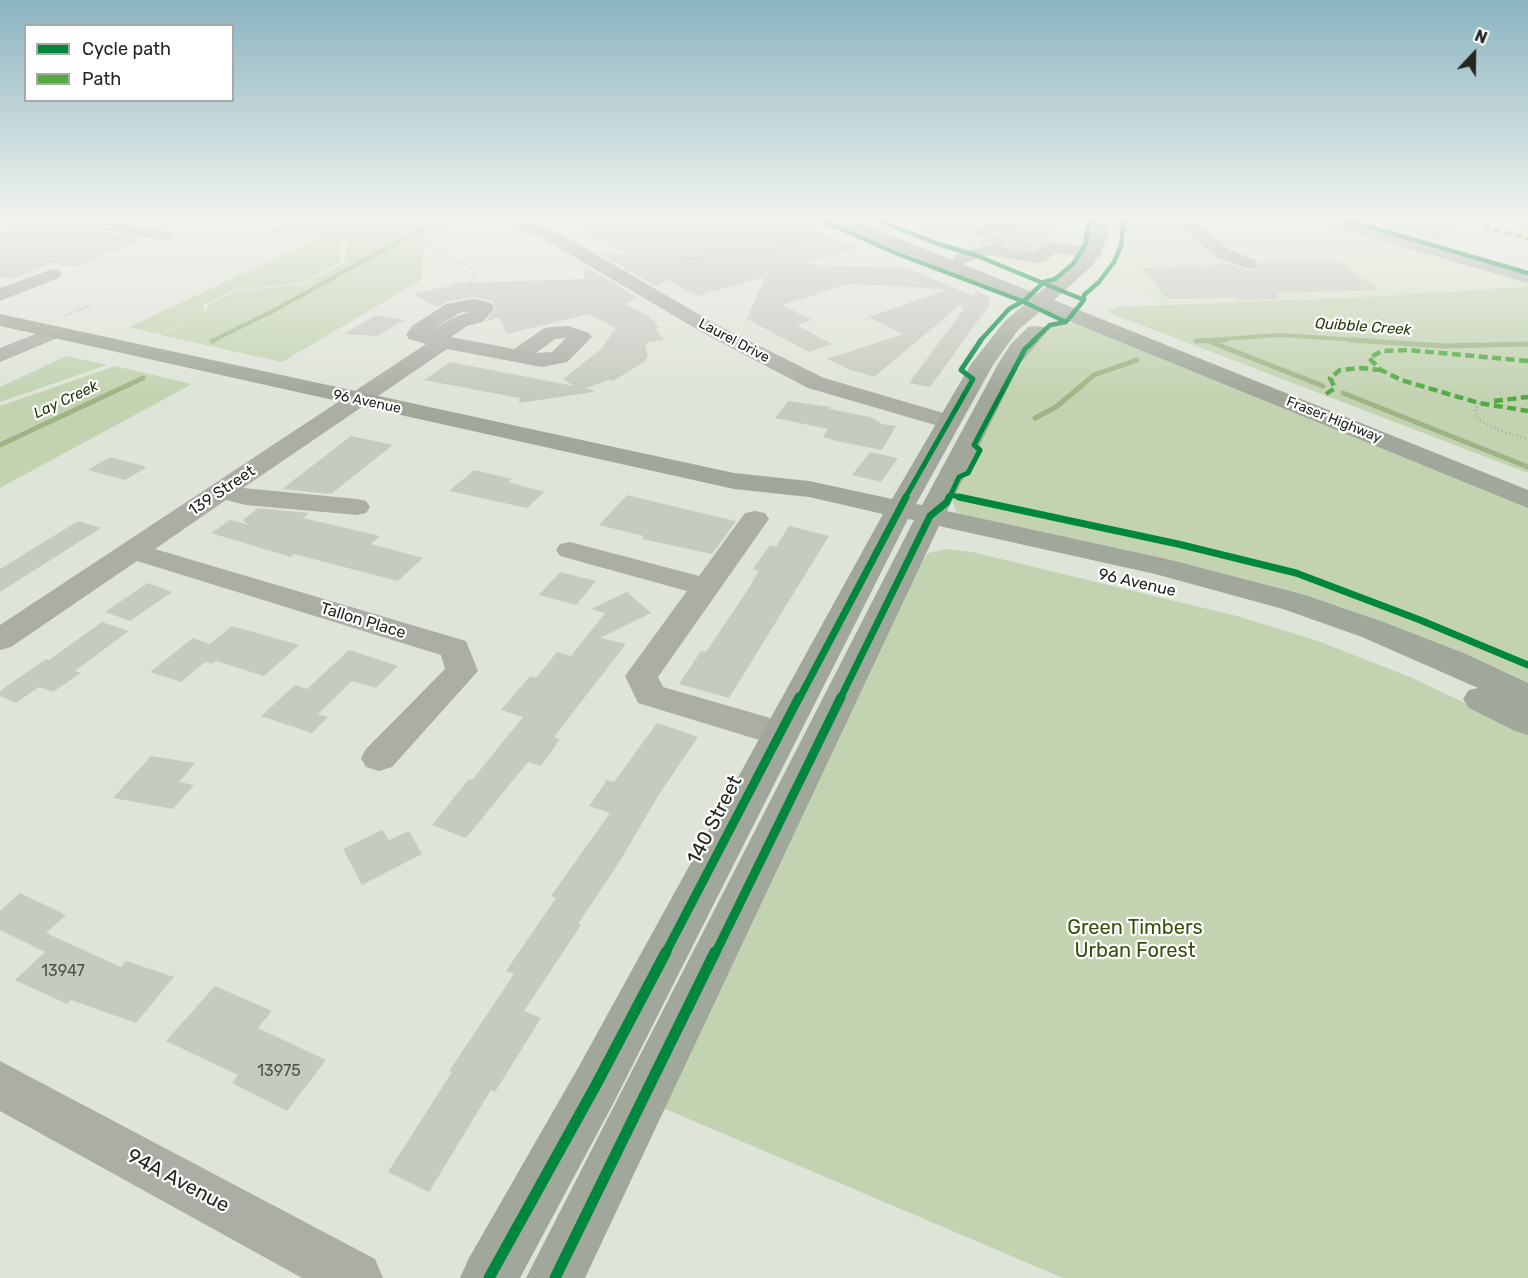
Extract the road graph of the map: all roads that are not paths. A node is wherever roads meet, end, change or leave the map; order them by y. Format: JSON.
{"nodes":[{"id":1,"x":46,"y":277,"type":"edge"},
{"id":2,"x":620,"y":277,"type":"edge"},
{"id":3,"x":976,"y":277,"type":"edge"},
{"id":4,"x":1075,"y":277,"type":"edge"},
{"id":5,"x":1096,"y":277,"type":"edge"},
{"id":6,"x":0,"y":295,"type":"edge"},
{"id":7,"x":1050,"y":307,"type":"junction"},
{"id":8,"x":0,"y":320,"type":"edge"},
{"id":9,"x":56,"y":326,"type":"junction"},
{"id":10,"x":1138,"y":343,"type":"junction"},
{"id":11,"x":0,"y":356,"type":"edge"},
{"id":12,"x":519,"y":356,"type":"dead end"},
{"id":13,"x":357,"y":400,"type":"junction"},
{"id":14,"x":949,"y":422,"type":"junction"},
{"id":15,"x":1528,"y":484,"type":"edge"},
{"id":16,"x":222,"y":491,"type":"junction"},
{"id":17,"x":1528,"y":500,"type":"edge"},
{"id":18,"x":357,"y":507,"type":"dead end"},
{"id":19,"x":755,"y":519,"type":"dead end"},
{"id":20,"x":910,"y":521,"type":"junction"},
{"id":21,"x":570,"y":550,"type":"dead end"},
{"id":22,"x":133,"y":552,"type":"junction"},
{"id":23,"x":707,"y":587,"type":"junction"},
{"id":24,"x":0,"y":640,"type":"edge"},
{"id":25,"x":1528,"y":697,"type":"edge"},
{"id":26,"x":1528,"y":722,"type":"edge"},
{"id":27,"x":779,"y":733,"type":"junction"},
{"id":28,"x":379,"y":758,"type":"dead end"},
{"id":29,"x":0,"y":1085,"type":"edge"},
{"id":30,"x":356,"y":1278,"type":"edge"},
{"id":31,"x":489,"y":1278,"type":"edge"},
{"id":32,"x":555,"y":1278,"type":"edge"}],
"edges":[{"from":1,"to":6,"type":"street"},
{"from":2,"to":14,"type":"street","name":"Laurel Drive"},
{"from":3,"to":7,"type":"main road","name":"Fraser Highway"},
{"from":4,"to":7,"type":"main road","name":"140 Street"},
{"from":5,"to":7,"type":"main road","name":"140 Street"},
{"from":7,"to":10,"type":"main road","name":"Fraser Highway"},
{"from":7,"to":14,"type":"main road","name":"140 Street"},
{"from":7,"to":20,"type":"main road","name":"140 Street"},
{"from":8,"to":9,"type":"main road","name":"96 Avenue"},
{"from":9,"to":11,"type":"street"},
{"from":9,"to":13,"type":"main road","name":"96 Avenue"},
{"from":10,"to":15,"type":"main road","name":"Fraser Highway"},
{"from":10,"to":17,"type":"main road","name":"Fraser Highway"},
{"from":12,"to":13,"type":"street","name":"139 Street"},
{"from":13,"to":16,"type":"street","name":"139 Street"},
{"from":13,"to":20,"type":"main road","name":"96 Avenue"},
{"from":14,"to":20,"type":"main road","name":"140 Street"},
{"from":16,"to":18,"type":"street"},
{"from":16,"to":22,"type":"street","name":"139 Street"},
{"from":19,"to":23,"type":"street"},
{"from":20,"to":25,"type":"main road","name":"96 Avenue"},
{"from":20,"to":26,"type":"main road","name":"96 Avenue"},
{"from":20,"to":27,"type":"main road","name":"140 Street"},
{"from":20,"to":32,"type":"main road","name":"140 Street"},
{"from":21,"to":23,"type":"street"},
{"from":22,"to":24,"type":"street","name":"139 Street"},
{"from":22,"to":28,"type":"street","name":"Tallon Place"},
{"from":23,"to":27,"type":"street"},
{"from":27,"to":31,"type":"main road","name":"140 Street"},
{"from":29,"to":30,"type":"street","name":"94A Avenue"}]}
